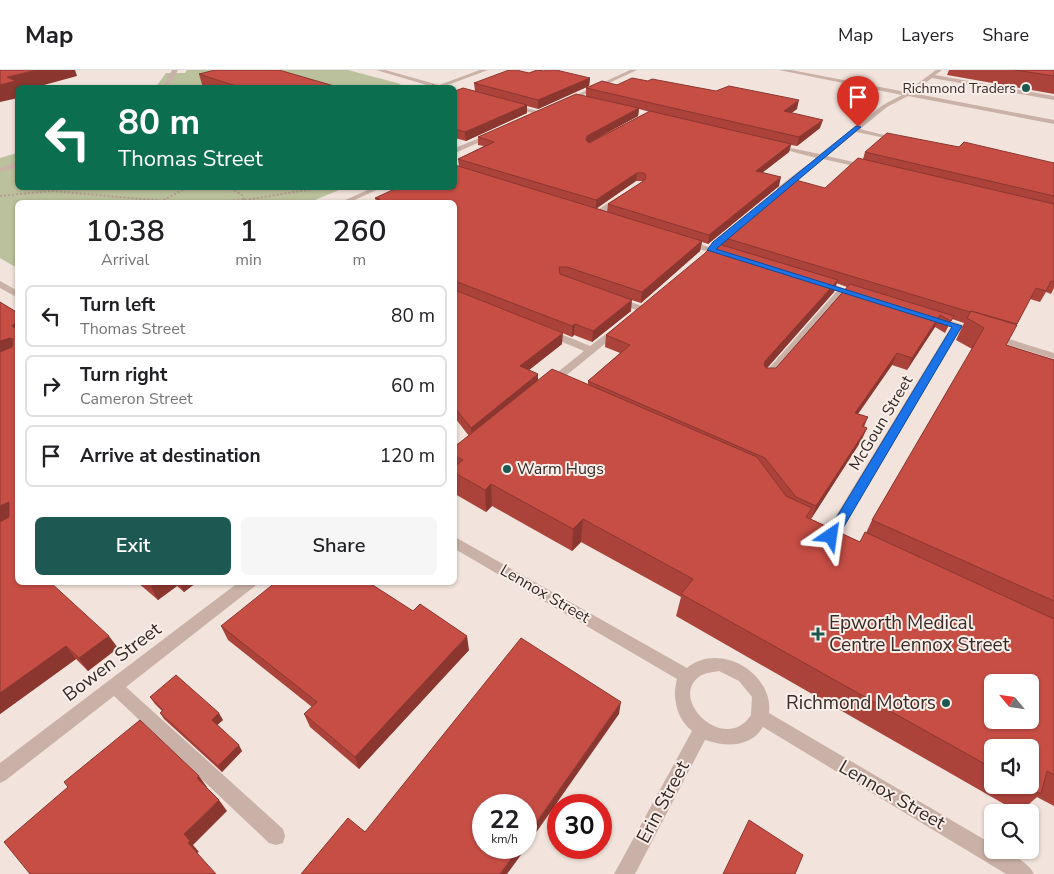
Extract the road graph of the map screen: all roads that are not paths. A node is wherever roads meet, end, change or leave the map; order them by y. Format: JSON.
{"nodes":[{"id":1,"x":175,"y":70,"type":"edge"},
{"id":2,"x":379,"y":70,"type":"edge"},
{"id":3,"x":485,"y":70,"type":"edge"},
{"id":4,"x":634,"y":70,"type":"edge"},
{"id":5,"x":782,"y":70,"type":"edge"},
{"id":6,"x":939,"y":70,"type":"edge"},
{"id":7,"x":791,"y":71,"type":"edge"},
{"id":8,"x":930,"y":76,"type":"junction"},
{"id":9,"x":167,"y":85,"type":"edge"},
{"id":10,"x":435,"y":85,"type":"edge"},
{"id":11,"x":448,"y":85,"type":"edge"},
{"id":12,"x":907,"y":94,"type":"junction"},
{"id":13,"x":574,"y":97,"type":"junction"},
{"id":14,"x":1054,"y":98,"type":"edge"},
{"id":15,"x":591,"y":102,"type":"edge"},
{"id":16,"x":508,"y":104,"type":"edge"},
{"id":17,"x":557,"y":105,"type":"edge"},
{"id":18,"x":548,"y":109,"type":"edge"},
{"id":19,"x":539,"y":113,"type":"junction"},
{"id":20,"x":531,"y":116,"type":"edge"},
{"id":21,"x":1054,"y":122,"type":"edge"},
{"id":22,"x":854,"y":130,"type":"junction"},
{"id":23,"x":498,"y":132,"type":"edge"},
{"id":24,"x":908,"y":142,"type":"edge"},
{"id":25,"x":766,"y":144,"type":"edge"},
{"id":26,"x":457,"y":151,"type":"edge"},
{"id":27,"x":820,"y":156,"type":"junction"},
{"id":28,"x":15,"y":165,"type":"edge"},
{"id":29,"x":0,"y":170,"type":"edge"},
{"id":30,"x":880,"y":170,"type":"edge"},
{"id":31,"x":372,"y":190,"type":"edge"},
{"id":32,"x":633,"y":190,"type":"edge"},
{"id":33,"x":775,"y":194,"type":"edge"},
{"id":34,"x":350,"y":200,"type":"edge"},
{"id":35,"x":588,"y":211,"type":"edge"},
{"id":36,"x":676,"y":239,"type":"edge"},
{"id":37,"x":739,"y":258,"type":"edge"},
{"id":38,"x":812,"y":281,"type":"edge"},
{"id":39,"x":0,"y":284,"type":"edge"},
{"id":40,"x":843,"y":290,"type":"junction"},
{"id":41,"x":15,"y":294,"type":"edge"},
{"id":42,"x":608,"y":297,"type":"edge"},
{"id":43,"x":871,"y":299,"type":"edge"},
{"id":44,"x":928,"y":317,"type":"edge"},
{"id":45,"x":957,"y":326,"type":"junction"},
{"id":46,"x":533,"y":327,"type":"edge"},
{"id":47,"x":591,"y":350,"type":"junction"},
{"id":48,"x":1054,"y":356,"type":"edge"},
{"id":49,"x":767,"y":377,"type":"edge"},
{"id":50,"x":568,"y":391,"type":"edge"},
{"id":51,"x":818,"y":530,"type":"edge"},
{"id":52,"x":457,"y":543,"type":"edge"},
{"id":53,"x":246,"y":585,"type":"edge"},
{"id":54,"x":687,"y":676,"type":"junction"},
{"id":55,"x":114,"y":686,"type":"junction"},
{"id":56,"x":761,"y":717,"type":"junction"},
{"id":57,"x":702,"y":729,"type":"junction"},
{"id":58,"x":0,"y":774,"type":"edge"},
{"id":59,"x":276,"y":836,"type":"dead end"},
{"id":60,"x":624,"y":874,"type":"edge"},
{"id":61,"x":1024,"y":874,"type":"edge"}],
"edges":[{"from":1,"to":9,"type":"street"},
{"from":2,"to":10,"type":"street"},
{"from":3,"to":11,"type":"street"},
{"from":4,"to":13,"type":"street"},
{"from":5,"to":7,"type":"street"},
{"from":6,"to":8,"type":"street"},
{"from":7,"to":12,"type":"street"},
{"from":8,"to":12,"type":"street"},
{"from":8,"to":14,"type":"street"},
{"from":12,"to":21,"type":"street"},
{"from":12,"to":22,"type":"street"},
{"from":13,"to":15,"type":"street"},
{"from":13,"to":17,"type":"street"},
{"from":16,"to":19,"type":"street"},
{"from":18,"to":19,"type":"street"},
{"from":19,"to":20,"type":"street"},
{"from":22,"to":24,"type":"street"},
{"from":22,"to":27,"type":"street"},
{"from":23,"to":26,"type":"street"},
{"from":25,"to":27,"type":"street"},
{"from":27,"to":30,"type":"street"},
{"from":27,"to":33,"type":"street"},
{"from":28,"to":29,"type":"street"},
{"from":31,"to":34,"type":"street"},
{"from":32,"to":35,"type":"street"},
{"from":36,"to":37,"type":"street"},
{"from":38,"to":40,"type":"street"},
{"from":39,"to":41,"type":"street"},
{"from":40,"to":43,"type":"street"},
{"from":40,"to":49,"type":"street"},
{"from":42,"to":47,"type":"street"},
{"from":44,"to":45,"type":"street"},
{"from":45,"to":48,"type":"street"},
{"from":45,"to":51,"type":"street","name":"McGoun Street"},
{"from":46,"to":47,"type":"street"},
{"from":47,"to":50,"type":"street"},
{"from":52,"to":54,"type":"street","name":"Lennox Street"},
{"from":53,"to":55,"type":"street","name":"Bowen Street"},
{"from":54,"to":56,"type":"street"},
{"from":54,"to":57,"type":"street"},
{"from":55,"to":58,"type":"street","name":"Bowen Street"},
{"from":55,"to":59,"type":"street"},
{"from":56,"to":57,"type":"street"},
{"from":56,"to":61,"type":"street","name":"Lennox Street"},
{"from":57,"to":60,"type":"street","name":"Erin Street"}]}
